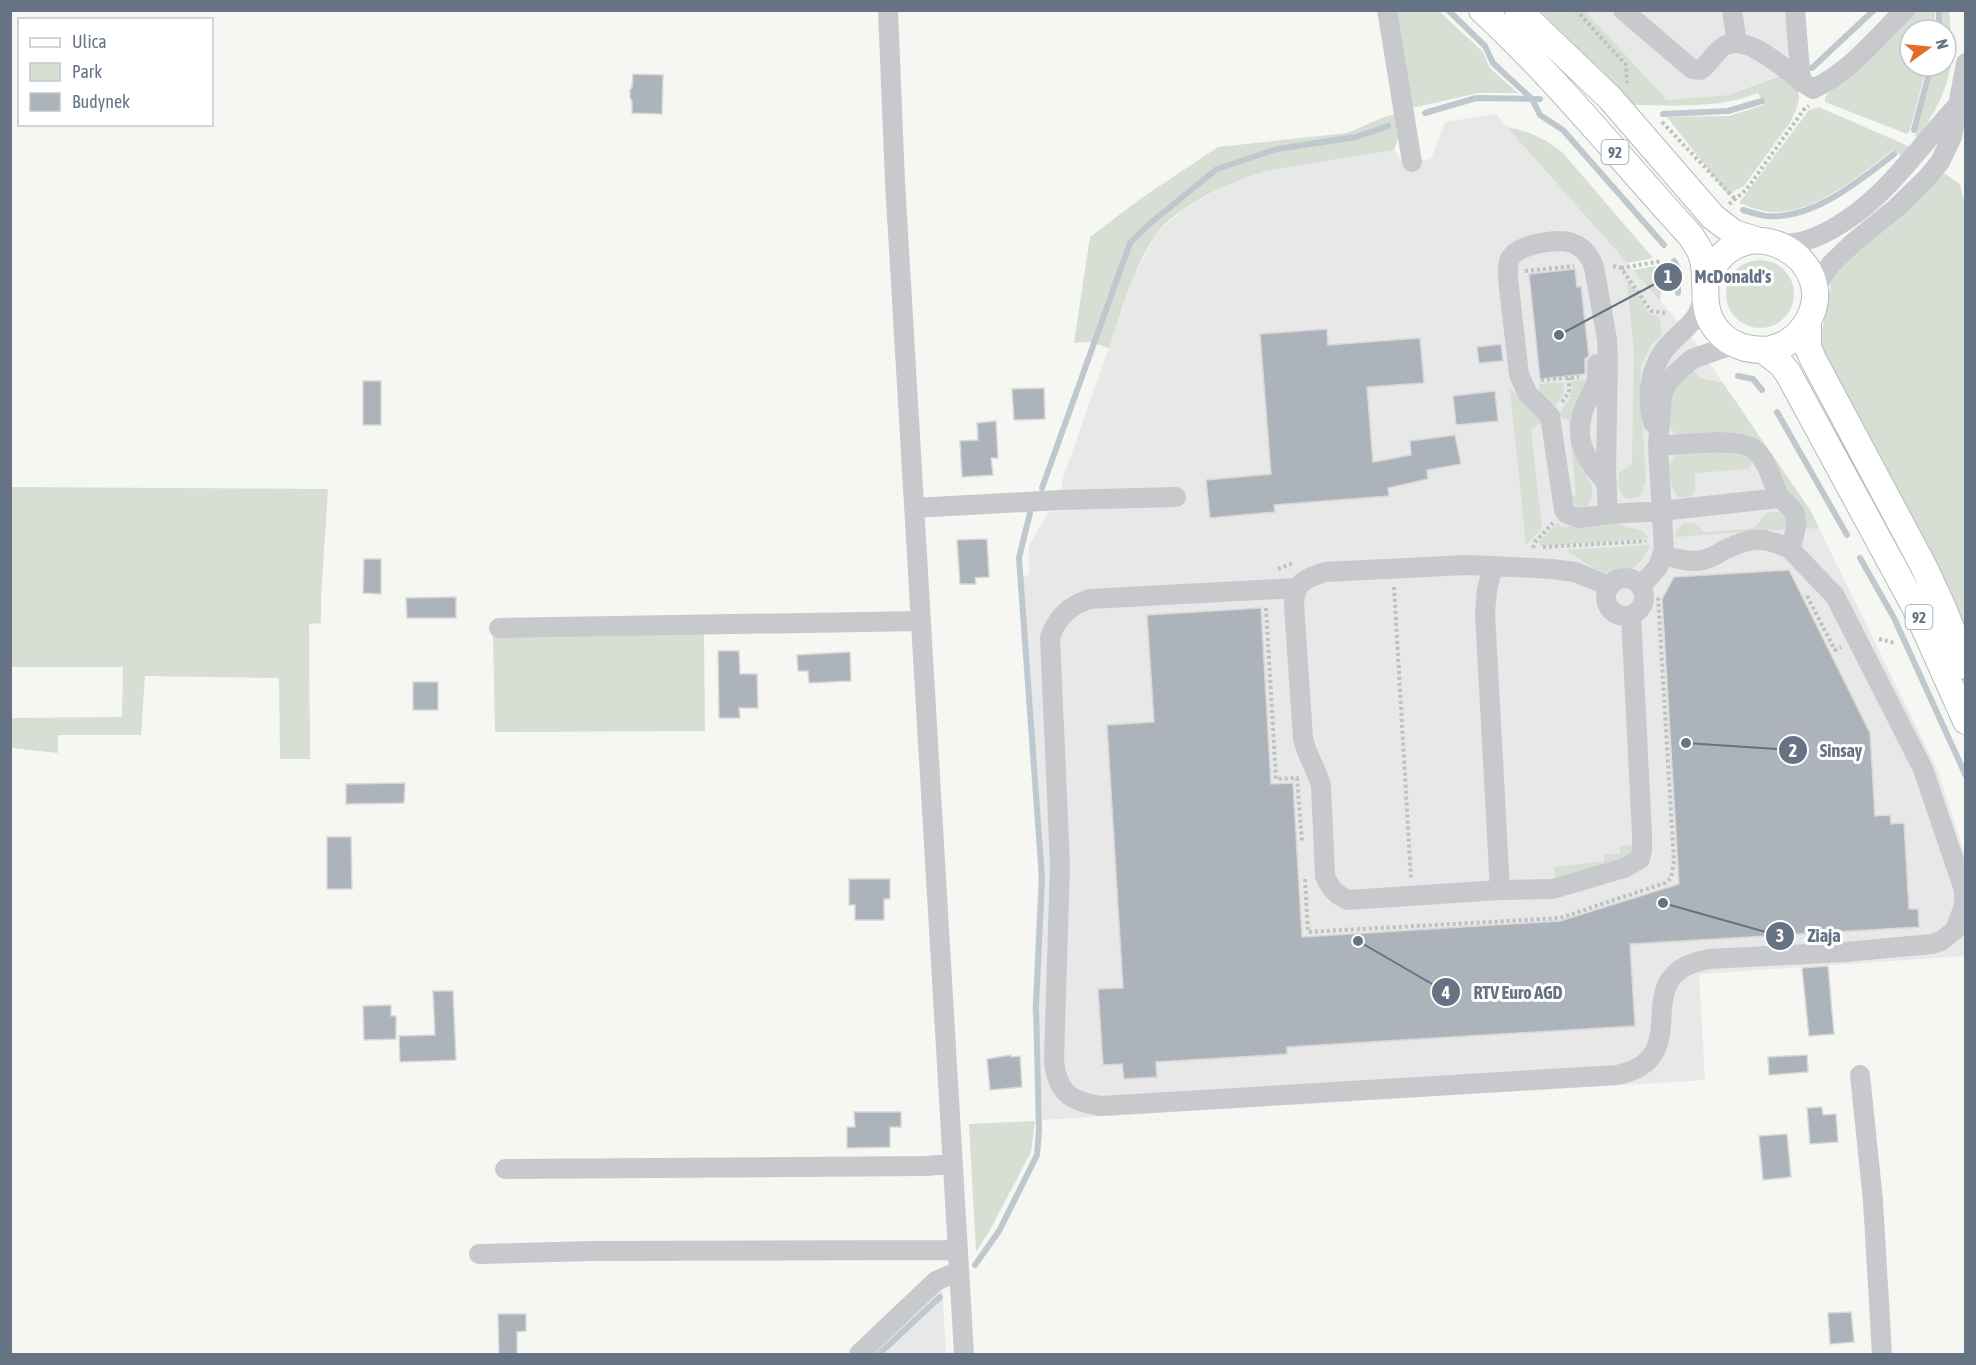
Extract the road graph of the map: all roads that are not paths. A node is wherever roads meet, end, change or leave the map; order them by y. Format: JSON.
{"nodes":[{"id":1,"x":888,"y":10,"type":"edge"},
{"id":2,"x":1387,"y":10,"type":"edge"},
{"id":3,"x":1482,"y":10,"type":"edge"},
{"id":4,"x":1518,"y":10,"type":"edge"},
{"id":5,"x":1623,"y":10,"type":"edge"},
{"id":6,"x":1732,"y":10,"type":"edge"},
{"id":7,"x":1795,"y":10,"type":"edge"},
{"id":8,"x":1905,"y":10,"type":"edge"},
{"id":9,"x":1737,"y":43,"type":"junction"},
{"id":10,"x":1965,"y":63,"type":"edge"},
{"id":11,"x":1807,"y":86,"type":"junction"},
{"id":12,"x":1962,"y":112,"type":"edge"},
{"id":13,"x":1965,"y":147,"type":"edge"},
{"id":14,"x":1944,"y":156,"type":"junction"},
{"id":15,"x":1413,"y":162,"type":"dead end"},
{"id":16,"x":1766,"y":241,"type":"junction"},
{"id":17,"x":1595,"y":269,"type":"junction"},
{"id":18,"x":1705,"y":291,"type":"junction"},
{"id":19,"x":1811,"y":309,"type":"junction"},
{"id":20,"x":1735,"y":344,"type":"junction"},
{"id":21,"x":1762,"y":350,"type":"junction"},
{"id":22,"x":1658,"y":446,"type":"junction"},
{"id":23,"x":1607,"y":484,"type":"junction"},
{"id":24,"x":1176,"y":498,"type":"dead end"},
{"id":25,"x":1780,"y":498,"type":"junction"},
{"id":26,"x":914,"y":508,"type":"junction"},
{"id":27,"x":1661,"y":511,"type":"junction"},
{"id":28,"x":1608,"y":514,"type":"junction"},
{"id":29,"x":1790,"y":549,"type":"junction"},
{"id":30,"x":1662,"y":555,"type":"junction"},
{"id":31,"x":1493,"y":566,"type":"junction"},
{"id":32,"x":1609,"y":586,"type":"junction"},
{"id":33,"x":1641,"y":586,"type":"junction"},
{"id":34,"x":1297,"y":588,"type":"junction"},
{"id":35,"x":1631,"y":615,"type":"junction"},
{"id":36,"x":921,"y":621,"type":"junction"},
{"id":37,"x":499,"y":628,"type":"dead end"},
{"id":38,"x":1965,"y":666,"type":"edge"},
{"id":39,"x":1965,"y":722,"type":"edge"},
{"id":40,"x":1500,"y":890,"type":"junction"},
{"id":41,"x":1860,"y":1075,"type":"dead end"},
{"id":42,"x":952,"y":1163,"type":"junction"},
{"id":43,"x":505,"y":1169,"type":"dead end"},
{"id":44,"x":958,"y":1250,"type":"junction"},
{"id":45,"x":478,"y":1254,"type":"dead end"},
{"id":46,"x":959,"y":1271,"type":"junction"},
{"id":47,"x":859,"y":1354,"type":"edge"},
{"id":48,"x":964,"y":1354,"type":"edge"},
{"id":49,"x":1882,"y":1354,"type":"edge"}],
"edges":[{"from":1,"to":26,"type":"street"},
{"from":2,"to":15,"type":"street"},
{"from":3,"to":18,"type":"main road","number":"92"},
{"from":4,"to":16,"type":"main road","number":"92"},
{"from":5,"to":9,"type":"street"},
{"from":6,"to":9,"type":"street"},
{"from":7,"to":11,"type":"street"},
{"from":8,"to":11,"type":"street"},
{"from":9,"to":11,"type":"street"},
{"from":10,"to":12,"type":"street"},
{"from":12,"to":14,"type":"street"},
{"from":12,"to":16,"type":"street"},
{"from":13,"to":14,"type":"street"},
{"from":14,"to":19,"type":"street"},
{"from":16,"to":18,"type":"main road"},
{"from":16,"to":19,"type":"main road","number":"92"},
{"from":17,"to":23,"type":"street"},
{"from":17,"to":23,"type":"street"},
{"from":17,"to":28,"type":"street"},
{"from":18,"to":20,"type":"main road","number":"92"},
{"from":18,"to":22,"type":"street"},
{"from":19,"to":21,"type":"main road"},
{"from":19,"to":38,"type":"main road","number":"92"},
{"from":20,"to":21,"type":"main road","number":"92"},
{"from":20,"to":22,"type":"street"},
{"from":21,"to":39,"type":"main road","number":"92"},
{"from":22,"to":25,"type":"street"},
{"from":22,"to":27,"type":"street"},
{"from":23,"to":28,"type":"street"},
{"from":24,"to":26,"type":"street"},
{"from":25,"to":27,"type":"street"},
{"from":25,"to":29,"type":"street"},
{"from":26,"to":36,"type":"street"},
{"from":27,"to":28,"type":"street"},
{"from":27,"to":30,"type":"street"},
{"from":29,"to":30,"type":"street"},
{"from":29,"to":34,"type":"street"},
{"from":30,"to":33,"type":"street"},
{"from":31,"to":32,"type":"street"},
{"from":31,"to":34,"type":"street"},
{"from":31,"to":40,"type":"street"},
{"from":32,"to":33,"type":"street"},
{"from":32,"to":35,"type":"street"},
{"from":33,"to":35,"type":"street"},
{"from":34,"to":40,"type":"street"},
{"from":35,"to":40,"type":"street"},
{"from":36,"to":37,"type":"street"},
{"from":36,"to":42,"type":"street"},
{"from":41,"to":49,"type":"street"},
{"from":42,"to":43,"type":"street"},
{"from":42,"to":44,"type":"street"},
{"from":44,"to":45,"type":"street"},
{"from":44,"to":46,"type":"street"},
{"from":46,"to":47,"type":"street"},
{"from":46,"to":48,"type":"street"}]}
